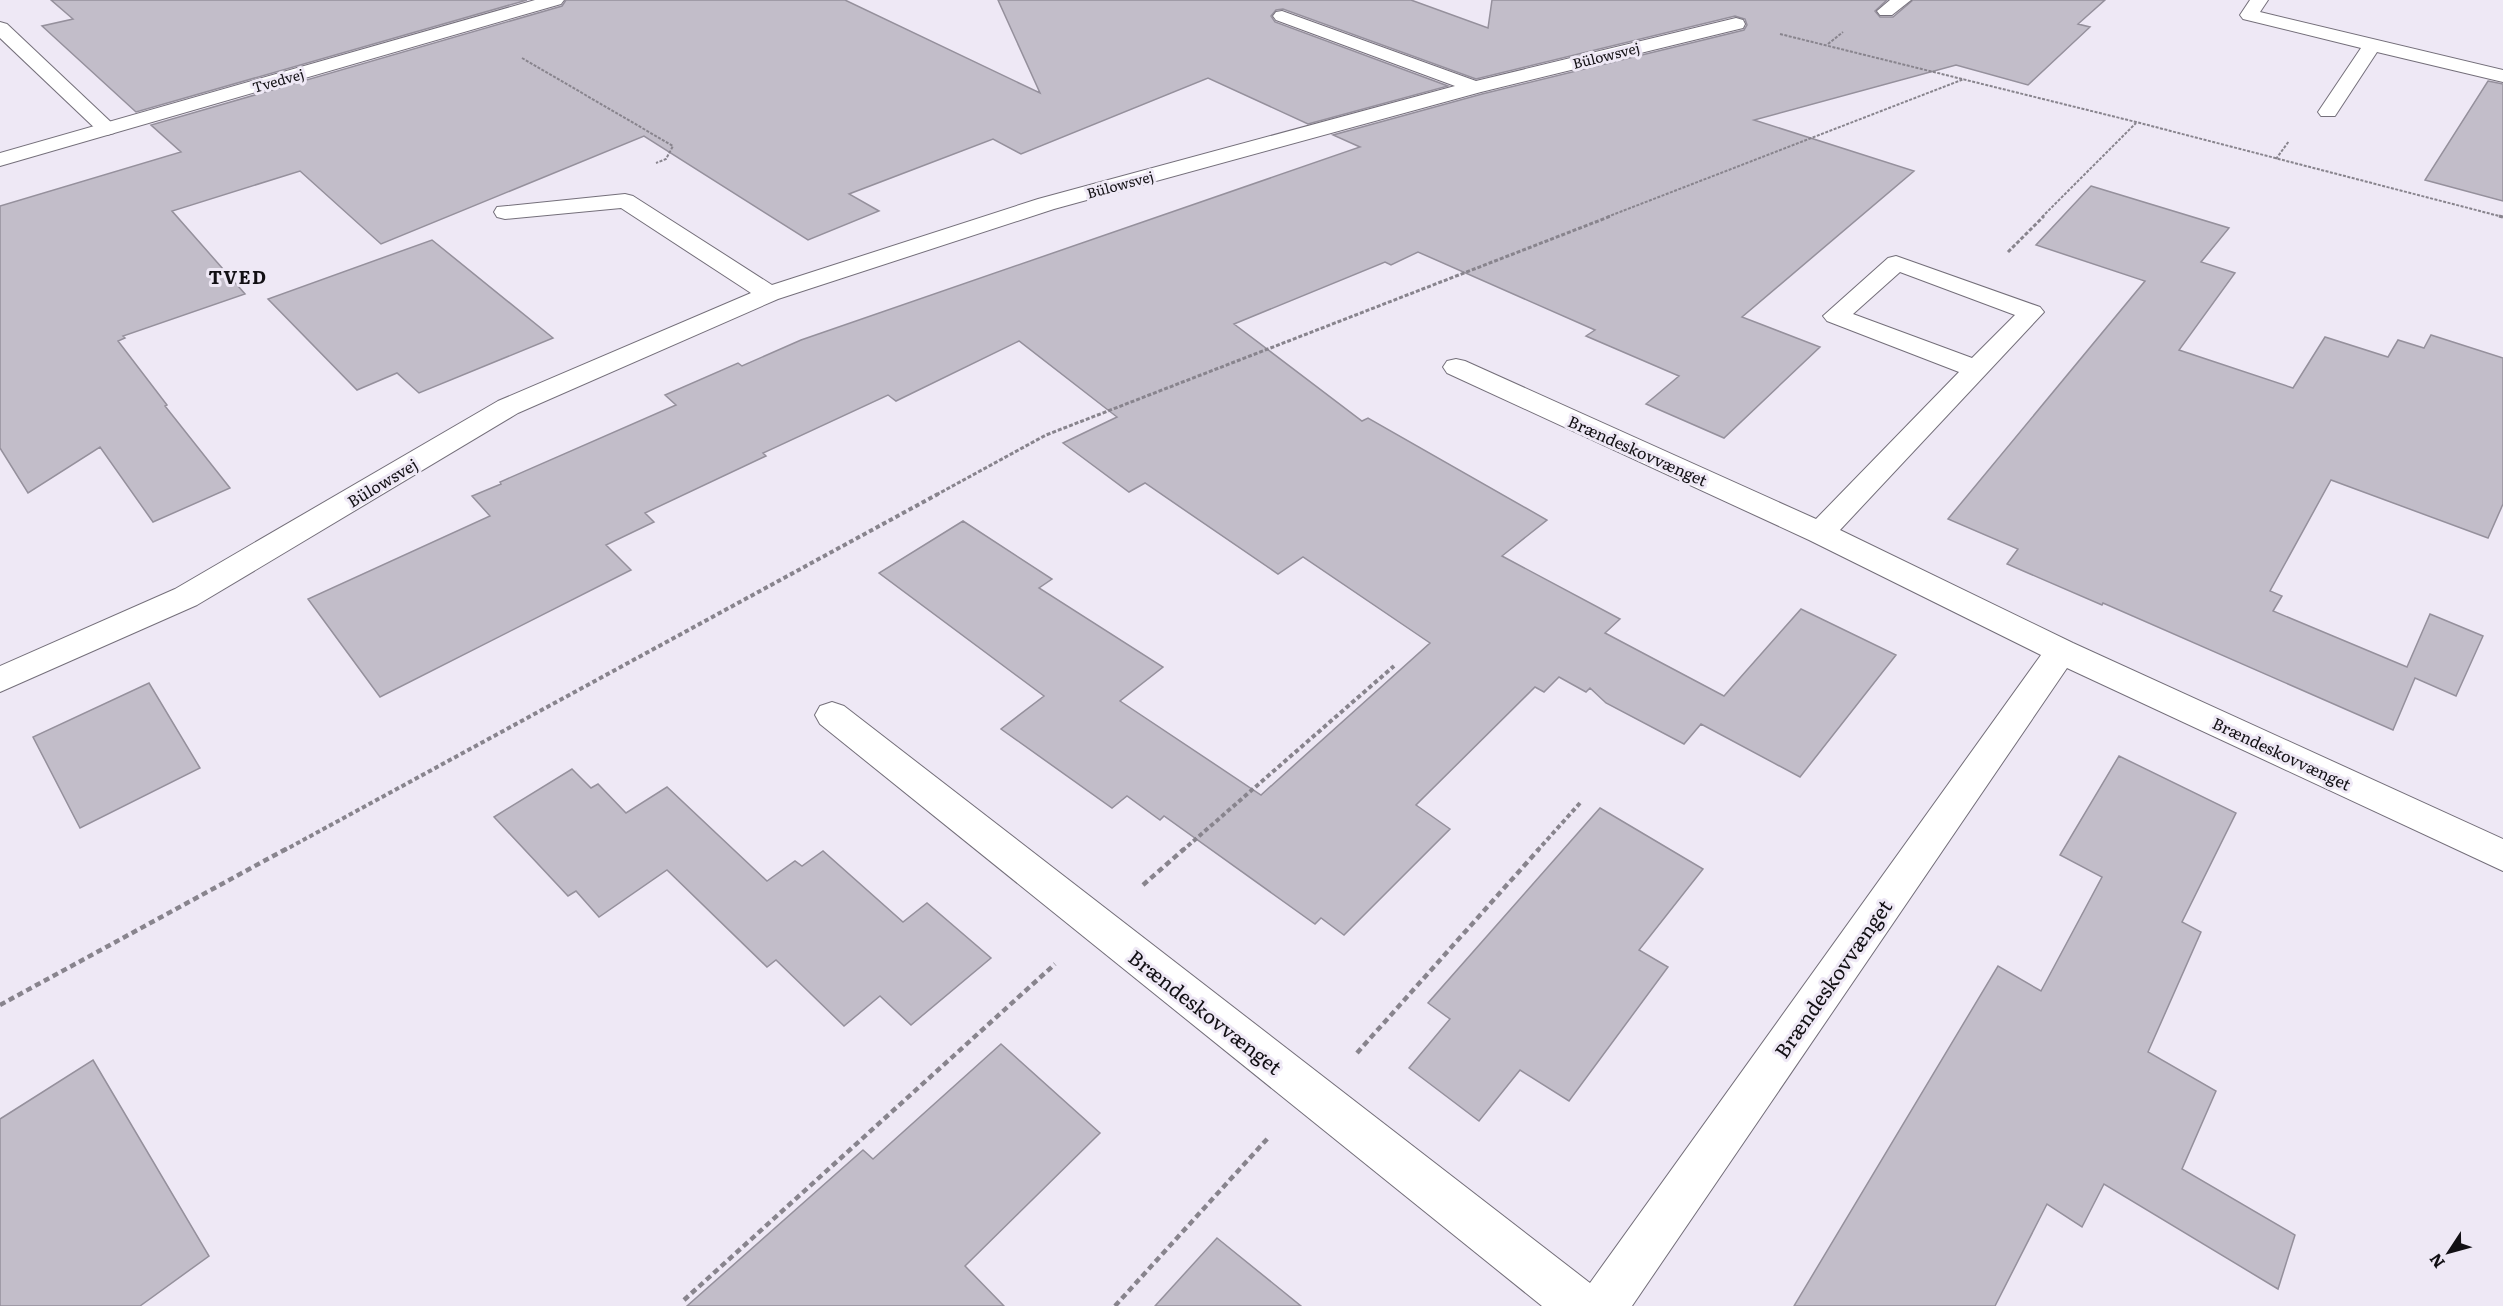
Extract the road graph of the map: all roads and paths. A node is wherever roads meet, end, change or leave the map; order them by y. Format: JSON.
{"nodes":[{"id":1,"x":555,"y":0,"type":"edge"},
{"id":2,"x":1902,"y":0,"type":"edge"},
{"id":3,"x":2259,"y":0,"type":"edge"},
{"id":4,"x":1886,"y":11,"type":"dead end"},
{"id":5,"x":1282,"y":16,"type":"dead end"},
{"id":6,"x":472,"y":24,"type":"junction"},
{"id":7,"x":1736,"y":24,"type":"joint"},
{"id":8,"x":0,"y":28,"type":"edge"},
{"id":9,"x":2372,"y":45,"type":"junction"},
{"id":10,"x":2503,"y":76,"type":"edge"},
{"id":11,"x":1964,"y":79,"type":"junction"},
{"id":12,"x":1475,"y":87,"type":"junction"},
{"id":13,"x":2328,"y":112,"type":"dead end"},
{"id":14,"x":2136,"y":122,"type":"junction"},
{"id":15,"x":107,"y":129,"type":"junction"},
{"id":16,"x":0,"y":160,"type":"edge"},
{"id":17,"x":625,"y":201,"type":"junction"},
{"id":18,"x":505,"y":212,"type":"dead end"},
{"id":19,"x":2503,"y":217,"type":"edge"},
{"id":20,"x":1970,"y":290,"type":"junction"},
{"id":21,"x":770,"y":294,"type":"junction"},
{"id":22,"x":1456,"y":367,"type":"dead end"},
{"id":23,"x":1976,"y":369,"type":"junction"},
{"id":24,"x":1820,"y":533,"type":"junction"},
{"id":25,"x":2061,"y":651,"type":"junction"},
{"id":26,"x":1394,"y":666,"type":"dead end"},
{"id":27,"x":0,"y":679,"type":"edge"},
{"id":28,"x":832,"y":715,"type":"dead end"},
{"id":29,"x":2503,"y":856,"type":"edge"},
{"id":30,"x":1098,"y":926,"type":"junction"},
{"id":31,"x":0,"y":1005,"type":"edge"},
{"id":32,"x":684,"y":1300,"type":"dead end"},
{"id":33,"x":1580,"y":1306,"type":"edge"},
{"id":34,"x":1603,"y":1306,"type":"edge"}],
"edges":[{"from":1,"to":6,"type":"street","name":"Tvedvej"},
{"from":2,"to":4,"type":"street"},
{"from":3,"to":9,"type":"street"},
{"from":5,"to":12,"type":"street"},
{"from":6,"to":15,"type":"street","name":"Tvedvej"},
{"from":6,"to":17,"type":"path"},
{"from":7,"to":11,"type":"path"},
{"from":7,"to":12,"type":"street","name":"Bülowsvej"},
{"from":8,"to":15,"type":"street"},
{"from":9,"to":10,"type":"street"},
{"from":9,"to":13,"type":"street"},
{"from":11,"to":14,"type":"path"},
{"from":11,"to":31,"type":"path"},
{"from":12,"to":21,"type":"street","name":"Bülowsvej"},
{"from":14,"to":19,"type":"path"},
{"from":14,"to":20,"type":"path"},
{"from":15,"to":16,"type":"street","name":"Tvedvej"},
{"from":17,"to":18,"type":"street"},
{"from":17,"to":21,"type":"street"},
{"from":20,"to":23,"type":"street"},
{"from":20,"to":23,"type":"street"},
{"from":21,"to":27,"type":"street","name":"Bülowsvej"},
{"from":22,"to":24,"type":"street","name":"Brændeskovvænget"},
{"from":23,"to":24,"type":"street"},
{"from":24,"to":25,"type":"street","name":"Brændeskovvænget"},
{"from":25,"to":29,"type":"street","name":"Brændeskovvænget"},
{"from":25,"to":34,"type":"street","name":"Brændeskovvænget"},
{"from":26,"to":30,"type":"path"},
{"from":28,"to":30,"type":"street","name":"Brændeskovvænget"},
{"from":30,"to":32,"type":"path"},
{"from":30,"to":33,"type":"street","name":"Brændeskovvænget"}]}
